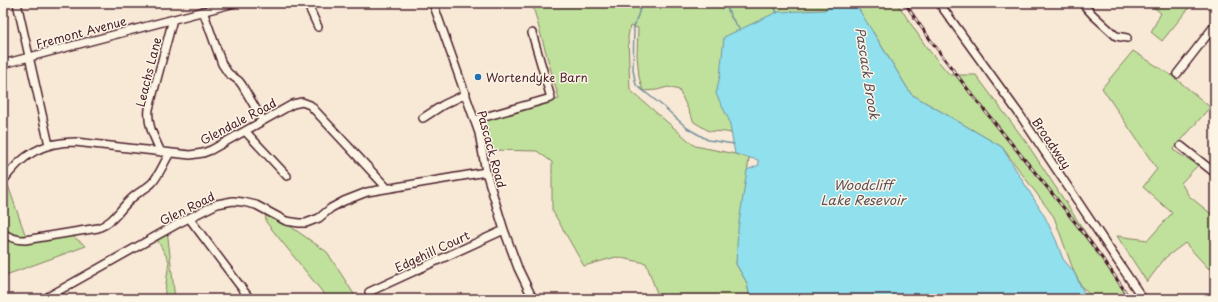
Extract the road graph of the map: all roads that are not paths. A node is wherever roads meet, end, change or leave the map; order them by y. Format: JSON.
{"nodes":[{"id":1,"x":17,"y":3,"type":"edge"},
{"id":2,"x":235,"y":3,"type":"edge"},
{"id":3,"x":307,"y":3,"type":"edge"},
{"id":4,"x":433,"y":3,"type":"edge"},
{"id":5,"x":940,"y":3,"type":"edge"},
{"id":6,"x":1082,"y":3,"type":"edge"},
{"id":7,"x":203,"y":11,"type":"junction"},
{"id":8,"x":173,"y":19,"type":"junction"},
{"id":9,"x":1215,"y":25,"type":"edge"},
{"id":10,"x":318,"y":27,"type":"dead end"},
{"id":11,"x":532,"y":33,"type":"dead end"},
{"id":12,"x":1127,"y":38,"type":"dead end"},
{"id":13,"x":29,"y":58,"type":"junction"},
{"id":14,"x":3,"y":64,"type":"edge"},
{"id":15,"x":1177,"y":74,"type":"dead end"},
{"id":16,"x":466,"y":94,"type":"junction"},
{"id":17,"x":423,"y":118,"type":"dead end"},
{"id":18,"x":474,"y":120,"type":"junction"},
{"id":19,"x":263,"y":121,"type":"junction"},
{"id":20,"x":245,"y":131,"type":"junction"},
{"id":21,"x":48,"y":145,"type":"junction"},
{"id":22,"x":1181,"y":146,"type":"dead end"},
{"id":23,"x":160,"y":152,"type":"junction"},
{"id":24,"x":170,"y":153,"type":"junction"},
{"id":25,"x":486,"y":172,"type":"junction"},
{"id":26,"x":1215,"y":173,"type":"edge"},
{"id":27,"x":287,"y":176,"type":"dead end"},
{"id":28,"x":3,"y":181,"type":"edge"},
{"id":29,"x":387,"y":188,"type":"junction"},
{"id":30,"x":189,"y":218,"type":"junction"},
{"id":31,"x":504,"y":230,"type":"junction"},
{"id":32,"x":3,"y":233,"type":"edge"},
{"id":33,"x":369,"y":292,"type":"dead end"},
{"id":34,"x":44,"y":299,"type":"edge"},
{"id":35,"x":250,"y":299,"type":"edge"},
{"id":36,"x":533,"y":299,"type":"edge"},
{"id":37,"x":1143,"y":299,"type":"edge"}],
"edges":[{"from":1,"to":13,"type":"street"},
{"from":2,"to":7,"type":"street","name":"Fremont Avenue"},
{"from":3,"to":10,"type":"street"},
{"from":4,"to":16,"type":"street","name":"Pascack Road"},
{"from":5,"to":37,"type":"street","name":"Broadway"},
{"from":6,"to":12,"type":"street"},
{"from":7,"to":8,"type":"street","name":"Fremont Avenue"},
{"from":7,"to":19,"type":"street"},
{"from":8,"to":13,"type":"street","name":"Fremont Avenue"},
{"from":8,"to":23,"type":"street","name":"Leachs Lane"},
{"from":9,"to":15,"type":"street"},
{"from":11,"to":18,"type":"street"},
{"from":13,"to":14,"type":"street","name":"Fremont Avenue"},
{"from":13,"to":21,"type":"street"},
{"from":16,"to":17,"type":"street"},
{"from":16,"to":18,"type":"street","name":"Pascack Road"},
{"from":18,"to":25,"type":"street","name":"Pascack Road"},
{"from":19,"to":20,"type":"street","name":"Glendale Road"},
{"from":19,"to":29,"type":"street","name":"Glendale Road"},
{"from":20,"to":24,"type":"street","name":"Glendale Road"},
{"from":20,"to":27,"type":"street"},
{"from":21,"to":23,"type":"street","name":"Glendale Road"},
{"from":21,"to":28,"type":"street","name":"Glendale Road"},
{"from":22,"to":26,"type":"street"},
{"from":23,"to":24,"type":"street","name":"Glendale Road"},
{"from":24,"to":32,"type":"street"},
{"from":25,"to":29,"type":"street","name":"Glen Road"},
{"from":25,"to":31,"type":"street","name":"Pascack Road"},
{"from":29,"to":30,"type":"street","name":"Glen Road"},
{"from":30,"to":34,"type":"street","name":"Glen Road"},
{"from":30,"to":35,"type":"street"},
{"from":31,"to":33,"type":"street","name":"Edgehill Court"},
{"from":31,"to":36,"type":"street","name":"Pascack Road"}]}
